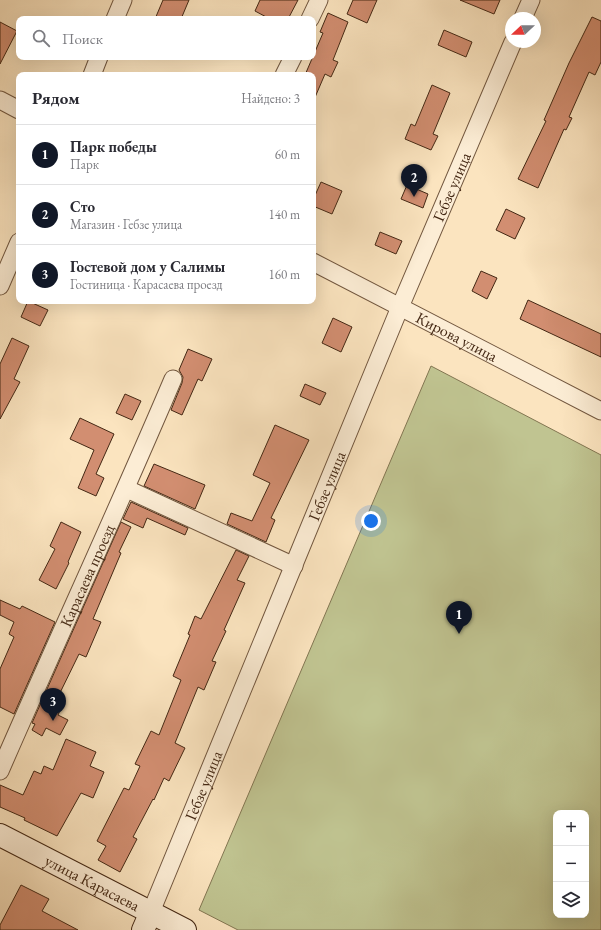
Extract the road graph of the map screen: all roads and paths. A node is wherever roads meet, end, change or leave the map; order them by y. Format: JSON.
{"nodes":[{"id":1,"x":123,"y":0,"type":"edge"},
{"id":2,"x":319,"y":0,"type":"edge"},
{"id":3,"x":531,"y":0,"type":"edge"},
{"id":4,"x":526,"y":12,"type":"edge"},
{"id":5,"x":116,"y":16,"type":"edge"},
{"id":6,"x":311,"y":16,"type":"edge"},
{"id":7,"x":510,"y":48,"type":"edge"},
{"id":8,"x":98,"y":60,"type":"edge"},
{"id":9,"x":292,"y":60,"type":"edge"},
{"id":10,"x":93,"y":72,"type":"edge"},
{"id":11,"x":286,"y":72,"type":"edge"},
{"id":12,"x":0,"y":100,"type":"edge"},
{"id":13,"x":16,"y":108,"type":"edge"},
{"id":14,"x":16,"y":249,"type":"edge"},
{"id":15,"x":316,"y":264,"type":"edge"},
{"id":16,"x":0,"y":286,"type":"edge"},
{"id":17,"x":400,"y":307,"type":"junction"},
{"id":18,"x":173,"y":379,"type":"dead end"},
{"id":19,"x":600,"y":409,"type":"edge"},
{"id":20,"x":127,"y":489,"type":"junction"},
{"id":21,"x":294,"y":566,"type":"junction"},
{"id":22,"x":0,"y":771,"type":"edge"},
{"id":23,"x":0,"y":835,"type":"edge"},
{"id":24,"x":147,"y":921,"type":"edge"},
{"id":25,"x":185,"y":930,"type":"edge"}],
"edges":[{"from":1,"to":5,"type":"street"},
{"from":2,"to":6,"type":"street"},
{"from":3,"to":4,"type":"street"},
{"from":7,"to":17,"type":"street","name":"Гебзе улица"},
{"from":8,"to":10,"type":"street"},
{"from":9,"to":11,"type":"street"},
{"from":12,"to":13,"type":"street"},
{"from":14,"to":16,"type":"street"},
{"from":15,"to":17,"type":"street","name":"Кирова улица"},
{"from":17,"to":19,"type":"street","name":"Кирова улица"},
{"from":17,"to":21,"type":"street","name":"Гебзе улица"},
{"from":18,"to":20,"type":"street","name":"Карасаева проезд"},
{"from":20,"to":21,"type":"street"},
{"from":20,"to":22,"type":"street","name":"Карасаева проезд"},
{"from":21,"to":24,"type":"street","name":"Гебзе улица"},
{"from":23,"to":24,"type":"main road","name":"улица Карасаева"},
{"from":24,"to":25,"type":"main road","name":"улица Карасаева"}]}
